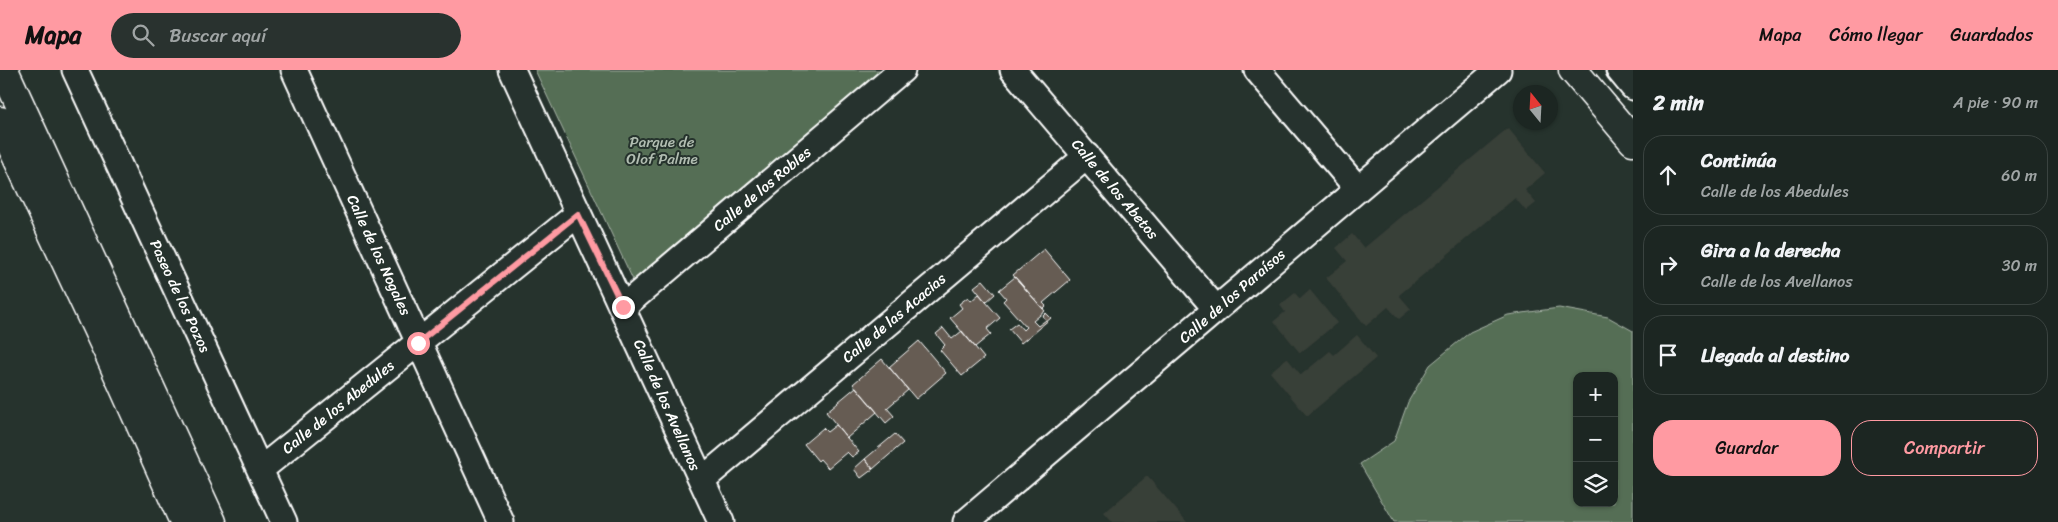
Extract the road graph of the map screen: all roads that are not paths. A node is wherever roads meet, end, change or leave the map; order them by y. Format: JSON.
{"nodes":[{"id":1,"x":4,"y":70,"type":"edge"},
{"id":2,"x":75,"y":70,"type":"edge"},
{"id":3,"x":294,"y":70,"type":"edge"},
{"id":4,"x":512,"y":70,"type":"edge"},
{"id":5,"x":902,"y":70,"type":"edge"},
{"id":6,"x":1014,"y":70,"type":"edge"},
{"id":7,"x":1257,"y":70,"type":"edge"},
{"id":8,"x":1498,"y":70,"type":"edge"},
{"id":9,"x":1573,"y":70,"type":"edge"},
{"id":10,"x":1619,"y":70,"type":"edge"},
{"id":11,"x":1633,"y":87,"type":"edge"},
{"id":12,"x":0,"y":120,"type":"edge"},
{"id":13,"x":1633,"y":141,"type":"edge"},
{"id":14,"x":1087,"y":156,"type":"junction"},
{"id":15,"x":1358,"y":189,"type":"junction"},
{"id":16,"x":578,"y":214,"type":"junction"},
{"id":17,"x":623,"y":307,"type":"junction"},
{"id":18,"x":1216,"y":309,"type":"junction"},
{"id":19,"x":418,"y":343,"type":"junction"},
{"id":20,"x":261,"y":469,"type":"junction"},
{"id":21,"x":702,"y":480,"type":"junction"},
{"id":22,"x":184,"y":522,"type":"edge"},
{"id":23,"x":212,"y":522,"type":"edge"},
{"id":24,"x":284,"y":522,"type":"edge"},
{"id":25,"x":501,"y":522,"type":"edge"},
{"id":26,"x":721,"y":522,"type":"edge"},
{"id":27,"x":966,"y":522,"type":"edge"}],
"edges":[{"from":1,"to":23,"type":"street"},
{"from":2,"to":20,"type":"street","name":"Paseo de los Pozos"},
{"from":3,"to":19,"type":"street","name":"Calle de los Nogales"},
{"from":4,"to":16,"type":"street","name":"Calle de los Avellanos"},
{"from":5,"to":17,"type":"street","name":"Calle de los Robles"},
{"from":6,"to":14,"type":"street","name":"Calle de los Abetos"},
{"from":7,"to":15,"type":"street"},
{"from":8,"to":15,"type":"street","name":"Calle de los Paraísos"},
{"from":9,"to":13,"type":"street"},
{"from":10,"to":11,"type":"street"},
{"from":12,"to":22,"type":"street"},
{"from":14,"to":18,"type":"street","name":"Calle de los Abetos"},
{"from":14,"to":21,"type":"street","name":"Calle de las Acacias"},
{"from":15,"to":18,"type":"street","name":"Calle de los Paraísos"},
{"from":16,"to":17,"type":"street","name":"Calle de los Avellanos"},
{"from":16,"to":19,"type":"street","name":"Calle de los Abedules"},
{"from":17,"to":21,"type":"street","name":"Calle de los Avellanos"},
{"from":18,"to":27,"type":"street","name":"Calle de los Paraísos"},
{"from":19,"to":20,"type":"street","name":"Calle de los Abedules"},
{"from":19,"to":25,"type":"street","name":"Calle de los Nogales"},
{"from":20,"to":24,"type":"street","name":"Paseo de los Pozos"},
{"from":21,"to":26,"type":"street","name":"Calle de los Avellanos"}]}
